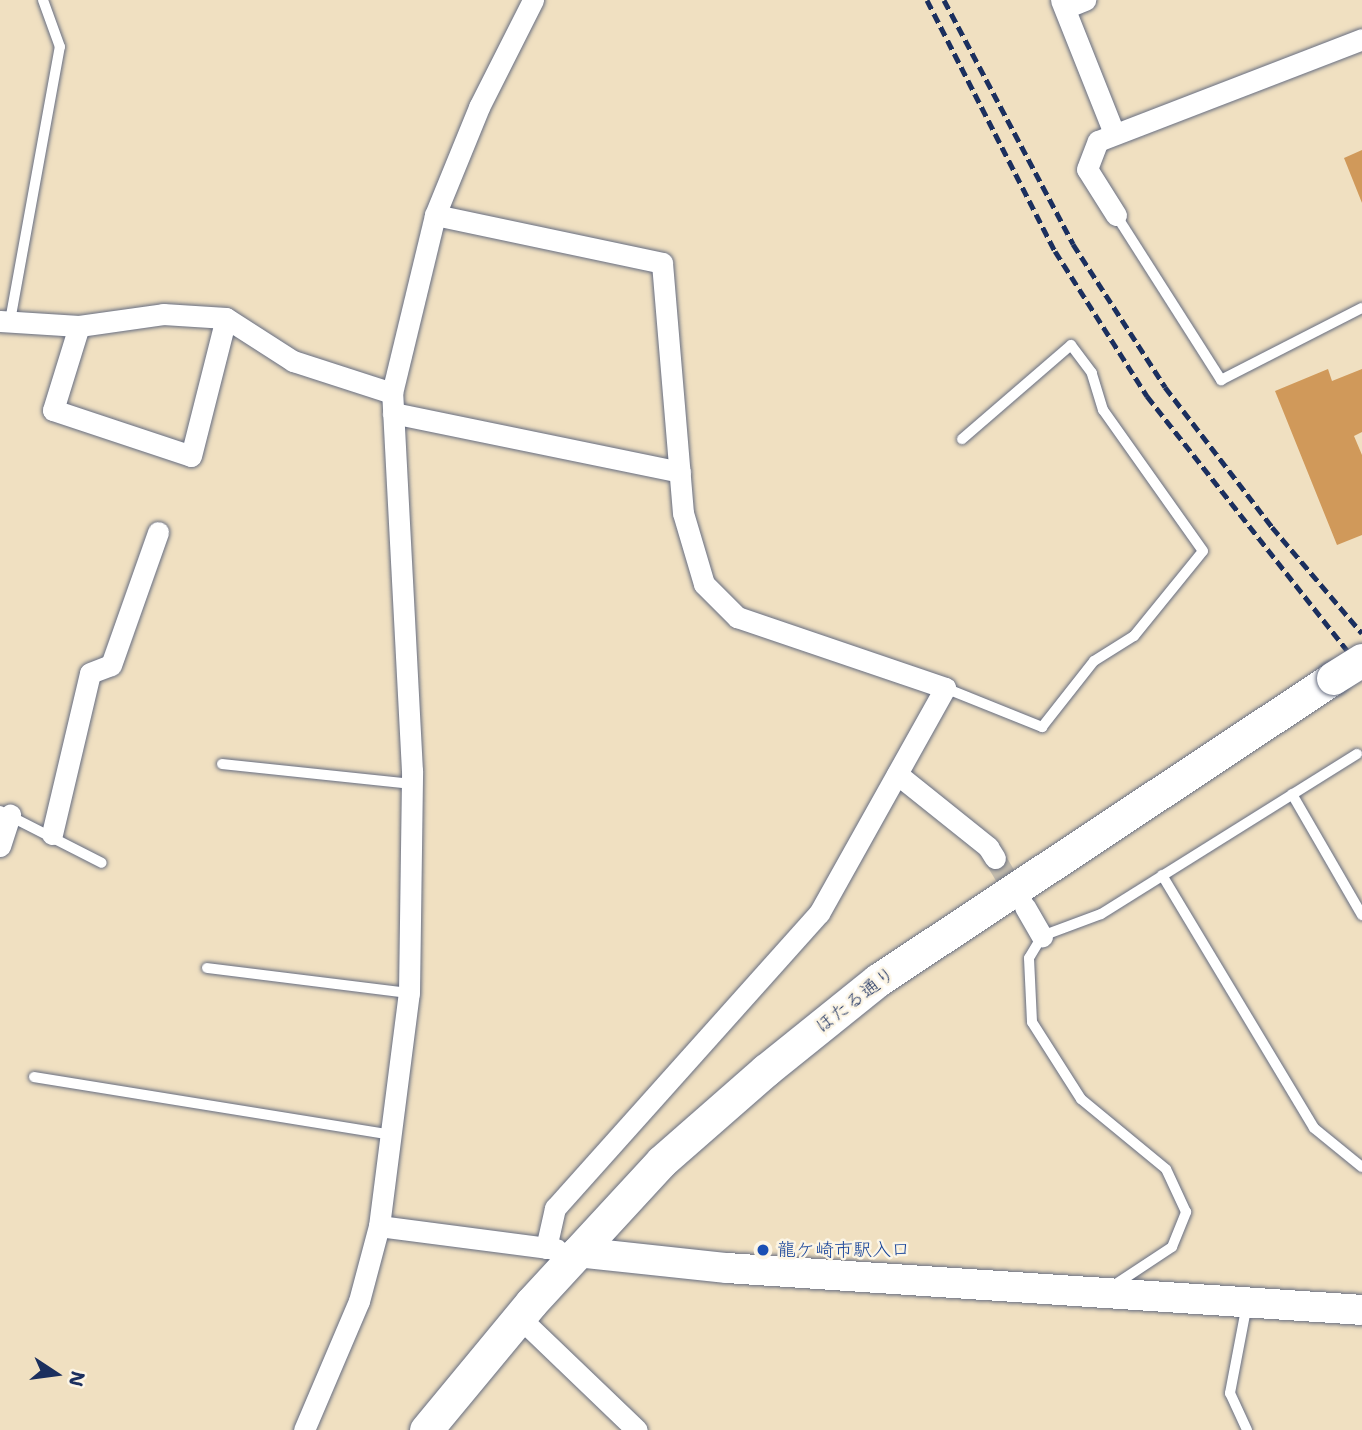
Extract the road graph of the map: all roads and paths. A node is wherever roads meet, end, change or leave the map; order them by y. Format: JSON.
{"nodes":[{"id":1,"x":43,"y":0,"type":"edge"},
{"id":2,"x":533,"y":0,"type":"edge"},
{"id":3,"x":1085,"y":0,"type":"edge"},
{"id":4,"x":1063,"y":4,"type":"edge"},
{"id":5,"x":1362,"y":39,"type":"edge"},
{"id":6,"x":1114,"y":133,"type":"junction"},
{"id":7,"x":435,"y":215,"type":"junction"},
{"id":8,"x":1116,"y":215,"type":"joint"},
{"id":9,"x":1362,"y":308,"type":"edge"},
{"id":10,"x":226,"y":318,"type":"junction"},
{"id":11,"x":5,"y":321,"type":"edge"},
{"id":12,"x":79,"y":326,"type":"junction"},
{"id":13,"x":392,"y":403,"type":"junction"},
{"id":14,"x":962,"y":439,"type":"dead end"},
{"id":15,"x":680,"y":472,"type":"junction"},
{"id":16,"x":158,"y":532,"type":"dead end"},
{"id":17,"x":1362,"y":660,"type":"edge"},
{"id":18,"x":945,"y":688,"type":"junction"},
{"id":19,"x":1357,"y":754,"type":"dead end"},
{"id":20,"x":222,"y":764,"type":"dead end"},
{"id":21,"x":897,"y":774,"type":"junction"},
{"id":22,"x":412,"y":784,"type":"junction"},
{"id":23,"x":1292,"y":794,"type":"junction"},
{"id":24,"x":5,"y":813,"type":"edge"},
{"id":25,"x":52,"y":834,"type":"junction"},
{"id":26,"x":0,"y":846,"type":"edge"},
{"id":27,"x":995,"y":858,"type":"tunnel mouth"},
{"id":28,"x":102,"y":863,"type":"dead end"},
{"id":29,"x":1162,"y":875,"type":"junction"},
{"id":30,"x":1024,"y":907,"type":"tunnel mouth"},
{"id":31,"x":1362,"y":915,"type":"edge"},
{"id":32,"x":1042,"y":936,"type":"junction"},
{"id":33,"x":207,"y":968,"type":"dead end"},
{"id":34,"x":409,"y":993,"type":"junction"},
{"id":35,"x":34,"y":1077,"type":"dead end"},
{"id":36,"x":387,"y":1134,"type":"junction"},
{"id":37,"x":1362,"y":1167,"type":"edge"},
{"id":38,"x":379,"y":1226,"type":"junction"},
{"id":39,"x":561,"y":1250,"type":"junction"},
{"id":40,"x":1104,"y":1291,"type":"junction"},
{"id":41,"x":1247,"y":1301,"type":"junction"},
{"id":42,"x":1362,"y":1310,"type":"edge"},
{"id":43,"x":519,"y":1317,"type":"junction"},
{"id":44,"x":304,"y":1430,"type":"edge"},
{"id":45,"x":426,"y":1430,"type":"edge"},
{"id":46,"x":637,"y":1430,"type":"edge"},
{"id":47,"x":1247,"y":1430,"type":"edge"}],
"edges":[{"from":1,"to":11,"type":"lane"},
{"from":2,"to":7,"type":"street"},
{"from":3,"to":4,"type":"street"},
{"from":4,"to":6,"type":"street"},
{"from":5,"to":6,"type":"street"},
{"from":6,"to":8,"type":"street"},
{"from":7,"to":13,"type":"street"},
{"from":7,"to":15,"type":"street"},
{"from":8,"to":9,"type":"lane"},
{"from":10,"to":12,"type":"street"},
{"from":10,"to":12,"type":"street"},
{"from":10,"to":13,"type":"street"},
{"from":11,"to":12,"type":"street"},
{"from":13,"to":15,"type":"street"},
{"from":13,"to":22,"type":"street"},
{"from":14,"to":18,"type":"lane"},
{"from":15,"to":18,"type":"street"},
{"from":16,"to":25,"type":"street"},
{"from":17,"to":39,"type":"main road","name":"ほたる通り","bridge":true},
{"from":18,"to":21,"type":"street"},
{"from":19,"to":23,"type":"lane"},
{"from":20,"to":22,"type":"lane"},
{"from":21,"to":27,"type":"street"},
{"from":21,"to":39,"type":"street"},
{"from":22,"to":34,"type":"street"},
{"from":23,"to":29,"type":"lane"},
{"from":23,"to":31,"type":"lane"},
{"from":24,"to":25,"type":"lane"},
{"from":24,"to":26,"type":"street"},
{"from":25,"to":28,"type":"lane"},
{"from":29,"to":32,"type":"lane"},
{"from":29,"to":37,"type":"lane"},
{"from":30,"to":32,"type":"street"},
{"from":32,"to":40,"type":"lane"},
{"from":33,"to":34,"type":"lane"},
{"from":34,"to":36,"type":"street"},
{"from":35,"to":36,"type":"lane"},
{"from":36,"to":38,"type":"street"},
{"from":38,"to":39,"type":"street"},
{"from":38,"to":44,"type":"street"},
{"from":39,"to":40,"type":"street"},
{"from":39,"to":43,"type":"main road","name":"ほたる通り"},
{"from":40,"to":41,"type":"street"},
{"from":41,"to":42,"type":"street"},
{"from":41,"to":47,"type":"lane"},
{"from":43,"to":45,"type":"main road","name":"ほたる通り"},
{"from":43,"to":46,"type":"street"}]}
